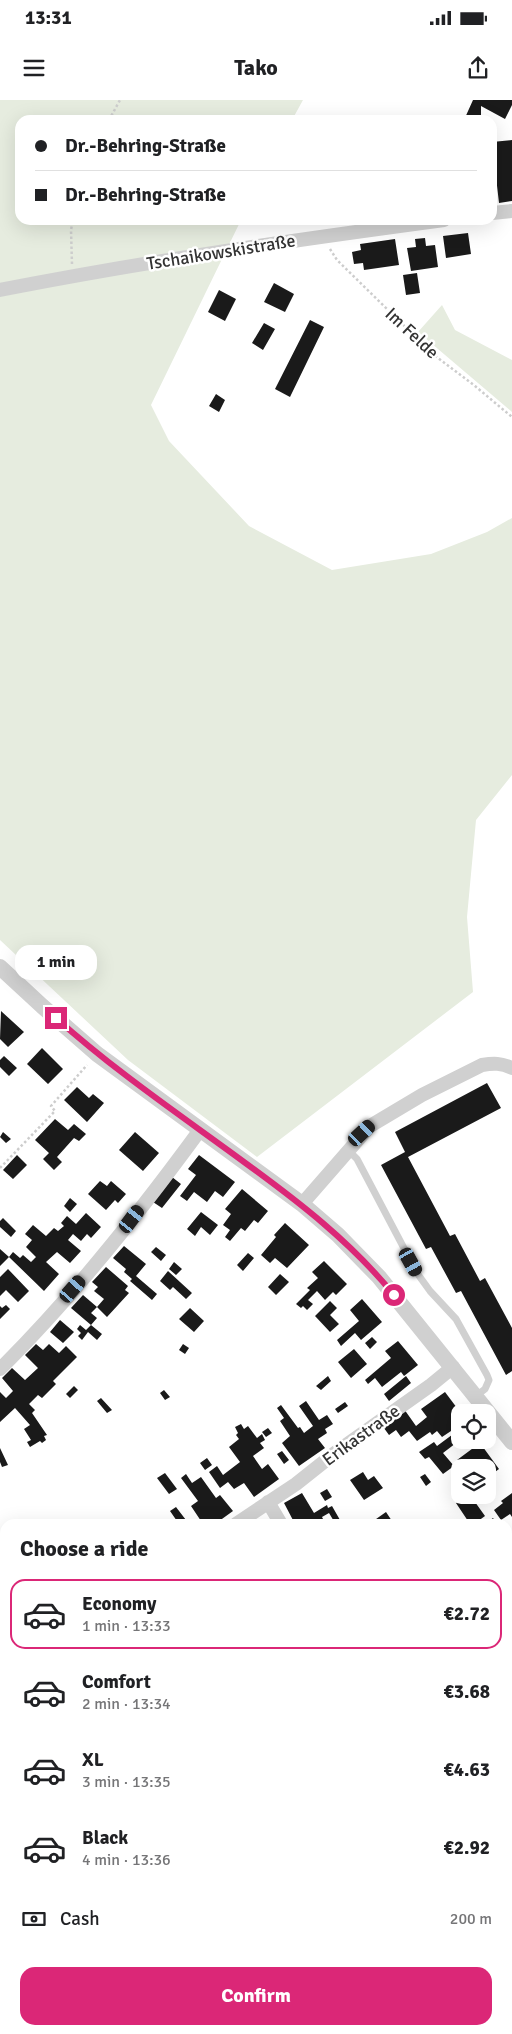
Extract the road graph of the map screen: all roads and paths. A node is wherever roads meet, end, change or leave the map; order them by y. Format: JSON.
{"nodes":[{"id":1,"x":120,"y":100,"type":"edge"},
{"id":2,"x":112,"y":115,"type":"edge"},
{"id":3,"x":512,"y":211,"type":"edge"},
{"id":4,"x":497,"y":212,"type":"edge"},
{"id":5,"x":72,"y":225,"type":"edge"},
{"id":6,"x":407,"y":225,"type":"edge"},
{"id":7,"x":326,"y":236,"type":"junction"},
{"id":8,"x":74,"y":275,"type":"junction"},
{"id":9,"x":0,"y":290,"type":"edge"},
{"id":10,"x":512,"y":417,"type":"edge"},
{"id":11,"x":0,"y":967,"type":"edge"},
{"id":12,"x":97,"y":1054,"type":"junction"},
{"id":13,"x":512,"y":1068,"type":"edge"},
{"id":14,"x":200,"y":1130,"type":"junction"},
{"id":15,"x":348,"y":1150,"type":"junction"},
{"id":16,"x":0,"y":1168,"type":"edge"},
{"id":17,"x":302,"y":1204,"type":"junction"},
{"id":18,"x":454,"y":1367,"type":"junction"},
{"id":19,"x":0,"y":1369,"type":"edge"},
{"id":20,"x":476,"y":1396,"type":"junction"},
{"id":21,"x":512,"y":1442,"type":"edge"},
{"id":22,"x":268,"y":1502,"type":"junction"},
{"id":23,"x":243,"y":1519,"type":"edge"},
{"id":24,"x":278,"y":1519,"type":"edge"}],
"edges":[{"from":1,"to":2,"type":"path"},
{"from":3,"to":4,"type":"street"},
{"from":5,"to":8,"type":"path"},
{"from":6,"to":7,"type":"street","name":"Tschaikowskistraße"},
{"from":7,"to":8,"type":"street","name":"Tschaikowskistraße"},
{"from":7,"to":10,"type":"path","name":"Im Felde"},
{"from":8,"to":9,"type":"street","name":"Tschaikowskistraße"},
{"from":11,"to":12,"type":"street"},
{"from":12,"to":14,"type":"street"},
{"from":12,"to":16,"type":"path"},
{"from":13,"to":15,"type":"street"},
{"from":14,"to":17,"type":"street"},
{"from":14,"to":19,"type":"street"},
{"from":15,"to":17,"type":"street"},
{"from":15,"to":20,"type":"lane"},
{"from":17,"to":18,"type":"street"},
{"from":18,"to":20,"type":"street"},
{"from":18,"to":22,"type":"street","name":"Erikastraße"},
{"from":20,"to":21,"type":"street"},
{"from":22,"to":23,"type":"street","name":"Erikastraße"},
{"from":22,"to":24,"type":"street"}]}
